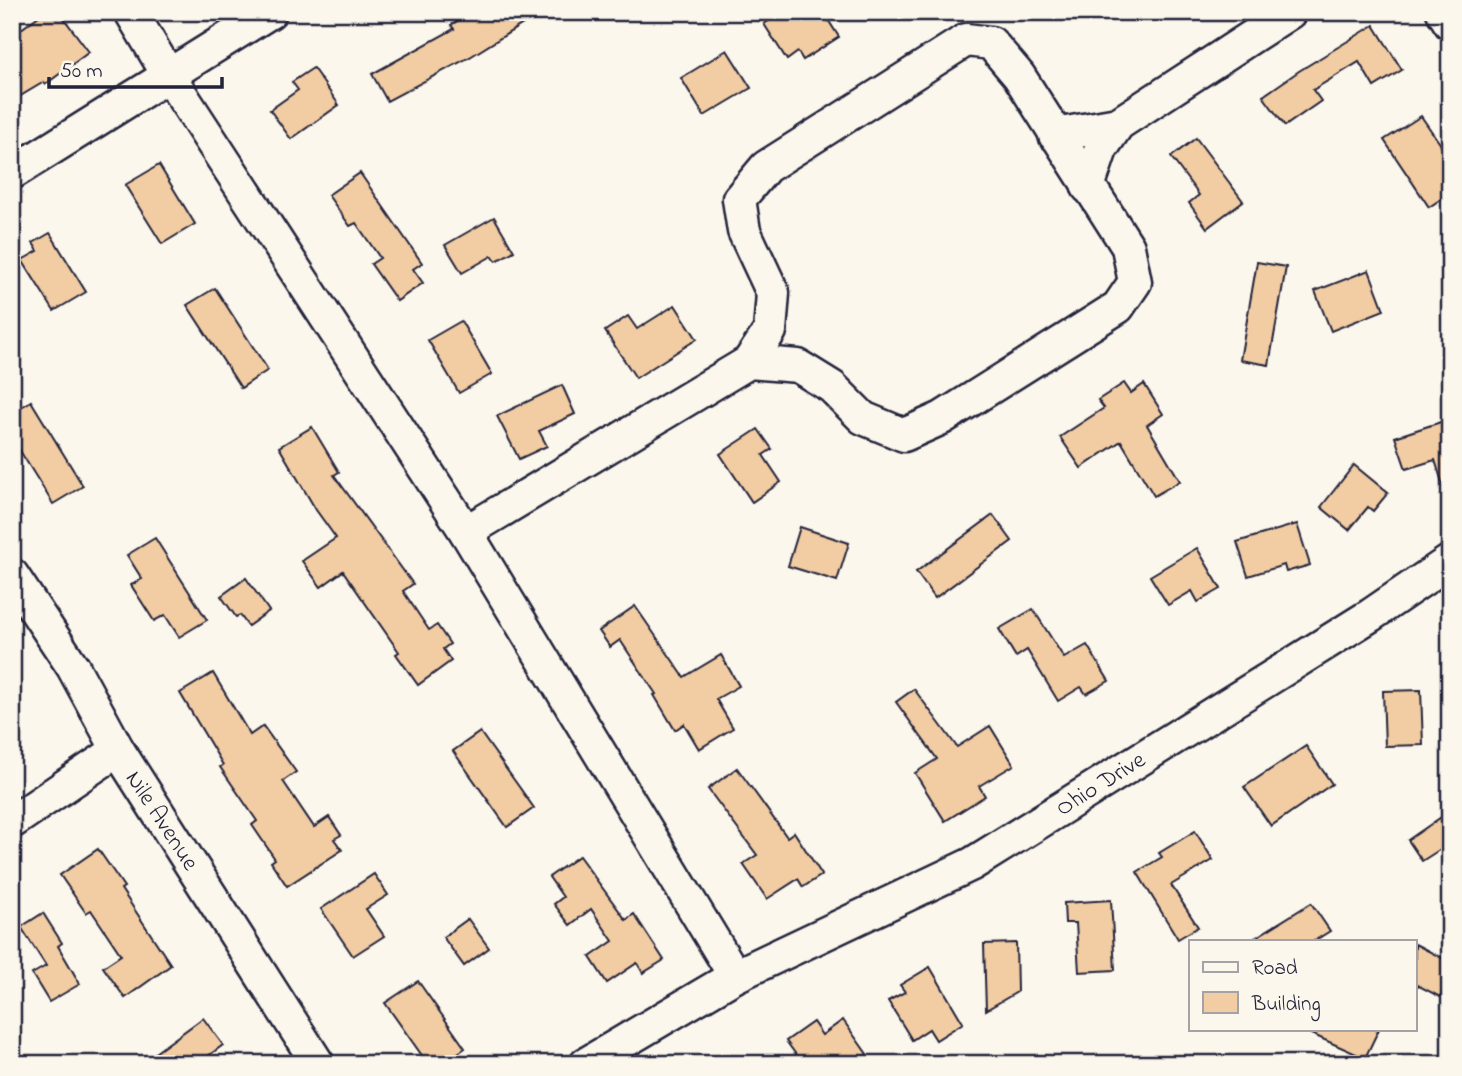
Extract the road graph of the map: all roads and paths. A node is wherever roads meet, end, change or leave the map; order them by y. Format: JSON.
{"nodes":[{"id":1,"x":131,"y":12,"type":"edge"},
{"id":2,"x":270,"y":12,"type":"edge"},
{"id":3,"x":1290,"y":12,"type":"edge"},
{"id":4,"x":1443,"y":12,"type":"edge"},
{"id":5,"x":1450,"y":23,"type":"edge"},
{"id":6,"x":169,"y":76,"type":"junction"},
{"id":7,"x":1118,"y":124,"type":"junction"},
{"id":8,"x":1055,"y":135,"type":"junction"},
{"id":9,"x":12,"y":173,"type":"edge"},
{"id":10,"x":1088,"y":187,"type":"junction"},
{"id":11,"x":749,"y":362,"type":"junction"},
{"id":12,"x":467,"y":532,"type":"junction"},
{"id":13,"x":1450,"y":561,"type":"edge"},
{"id":14,"x":12,"y":575,"type":"edge"},
{"id":15,"x":118,"y":750,"type":"junction"},
{"id":16,"x":12,"y":822,"type":"edge"},
{"id":17,"x":735,"y":976,"type":"junction"},
{"id":18,"x":318,"y":1064,"type":"edge"},
{"id":19,"x":586,"y":1064,"type":"edge"}],
"edges":[{"from":1,"to":6,"type":"street"},
{"from":2,"to":6,"type":"street"},
{"from":3,"to":7,"type":"street"},
{"from":4,"to":5,"type":"street"},
{"from":6,"to":9,"type":"street"},
{"from":6,"to":12,"type":"street"},
{"from":7,"to":8,"type":"street"},
{"from":7,"to":10,"type":"street"},
{"from":8,"to":10,"type":"street"},
{"from":8,"to":11,"type":"street"},
{"from":10,"to":11,"type":"street"},
{"from":11,"to":12,"type":"street"},
{"from":12,"to":17,"type":"street"},
{"from":13,"to":17,"type":"street","name":"Ohio Drive"},
{"from":14,"to":15,"type":"street","name":"Nile Avenue"},
{"from":15,"to":16,"type":"street"},
{"from":15,"to":18,"type":"street","name":"Nile Avenue"},
{"from":17,"to":19,"type":"street","name":"Ohio Drive"}]}
